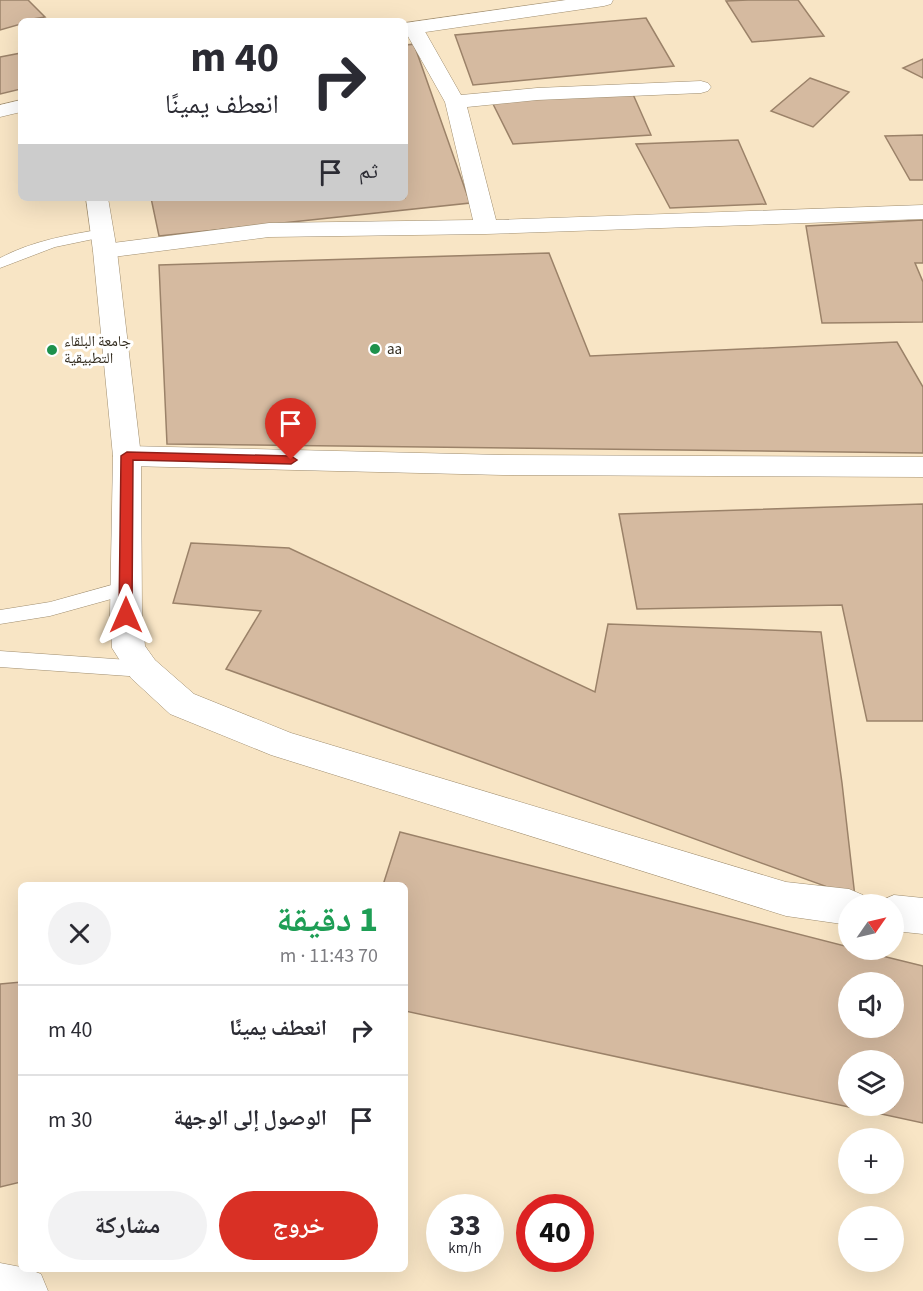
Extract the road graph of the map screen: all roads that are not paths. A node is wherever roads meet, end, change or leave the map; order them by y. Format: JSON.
{"nodes":[{"id":1,"x":604,"y":0,"type":"edge"},
{"id":2,"x":409,"y":28,"type":"edge"},
{"id":3,"x":701,"y":87,"type":"dead end"},
{"id":4,"x":455,"y":102,"type":"junction"},
{"id":5,"x":18,"y":107,"type":"edge"},
{"id":6,"x":0,"y":111,"type":"edge"},
{"id":7,"x":97,"y":201,"type":"edge"},
{"id":8,"x":923,"y":212,"type":"edge"},
{"id":9,"x":486,"y":227,"type":"junction"},
{"id":10,"x":104,"y":242,"type":"junction"},
{"id":11,"x":0,"y":264,"type":"edge"},
{"id":12,"x":127,"y":456,"type":"junction"},
{"id":13,"x":923,"y":467,"type":"edge"},
{"id":14,"x":126,"y":588,"type":"junction"},
{"id":15,"x":0,"y":617,"type":"edge"},
{"id":16,"x":0,"y":659,"type":"edge"},
{"id":17,"x":143,"y":669,"type":"junction"},
{"id":18,"x":838,"y":906,"type":"edge"},
{"id":19,"x":904,"y":914,"type":"edge"},
{"id":20,"x":923,"y":916,"type":"edge"},
{"id":21,"x":0,"y":1287,"type":"edge"},
{"id":22,"x":24,"y":1291,"type":"edge"}],
"edges":[{"from":1,"to":2,"type":"street"},
{"from":2,"to":4,"type":"street"},
{"from":3,"to":4,"type":"street"},
{"from":4,"to":9,"type":"street"},
{"from":5,"to":6,"type":"street"},
{"from":7,"to":10,"type":"street"},
{"from":8,"to":9,"type":"street"},
{"from":9,"to":10,"type":"street"},
{"from":10,"to":11,"type":"lane"},
{"from":10,"to":12,"type":"street"},
{"from":12,"to":13,"type":"street"},
{"from":12,"to":14,"type":"street"},
{"from":14,"to":15,"type":"lane"},
{"from":14,"to":17,"type":"street"},
{"from":16,"to":17,"type":"lane"},
{"from":17,"to":18,"type":"street"},
{"from":19,"to":20,"type":"street"},
{"from":21,"to":22,"type":"street"}]}
